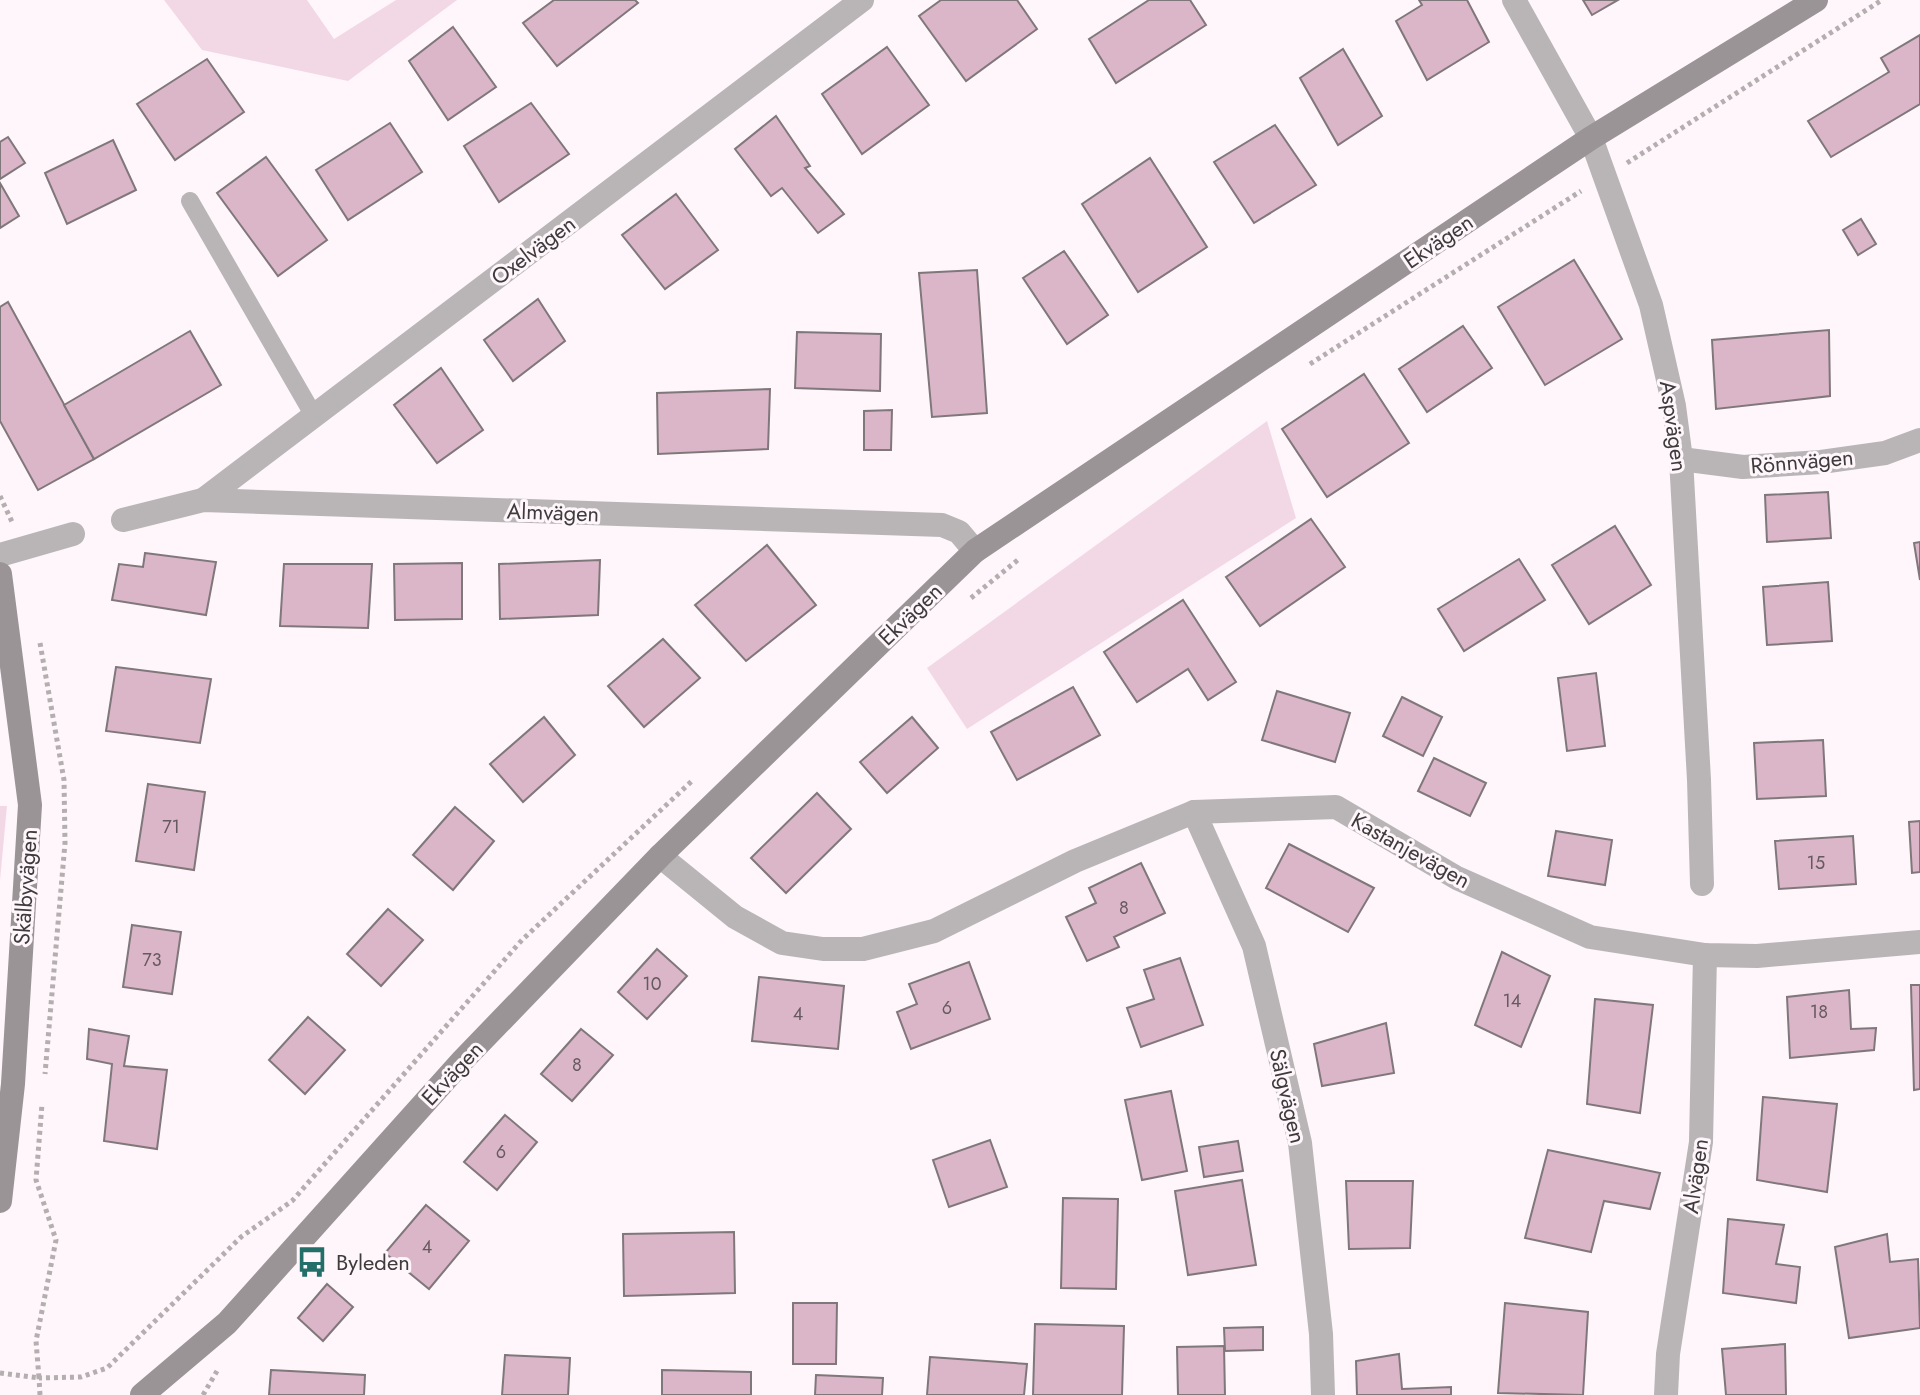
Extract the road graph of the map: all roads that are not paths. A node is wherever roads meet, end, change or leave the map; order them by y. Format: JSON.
{"nodes":[{"id":1,"x":862,"y":0,"type":"edge"},
{"id":2,"x":1514,"y":0,"type":"edge"},
{"id":3,"x":1816,"y":0,"type":"edge"},
{"id":4,"x":1591,"y":138,"type":"junction"},
{"id":5,"x":190,"y":201,"type":"dead end"},
{"id":6,"x":314,"y":416,"type":"junction"},
{"id":7,"x":1920,"y":440,"type":"edge"},
{"id":8,"x":1681,"y":459,"type":"junction"},
{"id":9,"x":203,"y":500,"type":"junction"},
{"id":10,"x":123,"y":520,"type":"dead end"},
{"id":11,"x":73,"y":534,"type":"dead end"},
{"id":12,"x":975,"y":551,"type":"junction"},
{"id":13,"x":0,"y":555,"type":"edge"},
{"id":14,"x":0,"y":574,"type":"edge"},
{"id":15,"x":1194,"y":812,"type":"junction"},
{"id":16,"x":660,"y":856,"type":"junction"},
{"id":17,"x":1702,"y":884,"type":"dead end"},
{"id":18,"x":1920,"y":942,"type":"edge"},
{"id":19,"x":1705,"y":955,"type":"junction"},
{"id":20,"x":0,"y":1201,"type":"edge"},
{"id":21,"x":142,"y":1395,"type":"edge"},
{"id":22,"x":1323,"y":1395,"type":"edge"},
{"id":23,"x":1666,"y":1395,"type":"edge"}],
"edges":[{"from":1,"to":6,"type":"street","name":"Oxelvägen"},
{"from":2,"to":4,"type":"street","name":"Aspvägen"},
{"from":3,"to":4,"type":"street","name":"Ekvägen"},
{"from":4,"to":8,"type":"street","name":"Aspvägen"},
{"from":4,"to":12,"type":"street","name":"Ekvägen"},
{"from":5,"to":6,"type":"lane"},
{"from":6,"to":9,"type":"street","name":"Oxelvägen"},
{"from":7,"to":8,"type":"street","name":"Rönnvägen"},
{"from":8,"to":17,"type":"street","name":"Aspvägen"},
{"from":9,"to":10,"type":"street","name":"Almvägen"},
{"from":9,"to":12,"type":"street","name":"Almvägen"},
{"from":11,"to":13,"type":"street"},
{"from":12,"to":16,"type":"street","name":"Ekvägen"},
{"from":14,"to":20,"type":"street","name":"Skälbyvägen"},
{"from":15,"to":16,"type":"street","name":"Kastanjevägen"},
{"from":15,"to":19,"type":"street","name":"Kastanjevägen"},
{"from":15,"to":22,"type":"street","name":"Sälgvägen"},
{"from":16,"to":21,"type":"street","name":"Ekvägen"},
{"from":18,"to":19,"type":"street","name":"Kastanjevägen"},
{"from":19,"to":23,"type":"street","name":"Alvägen"}]}
